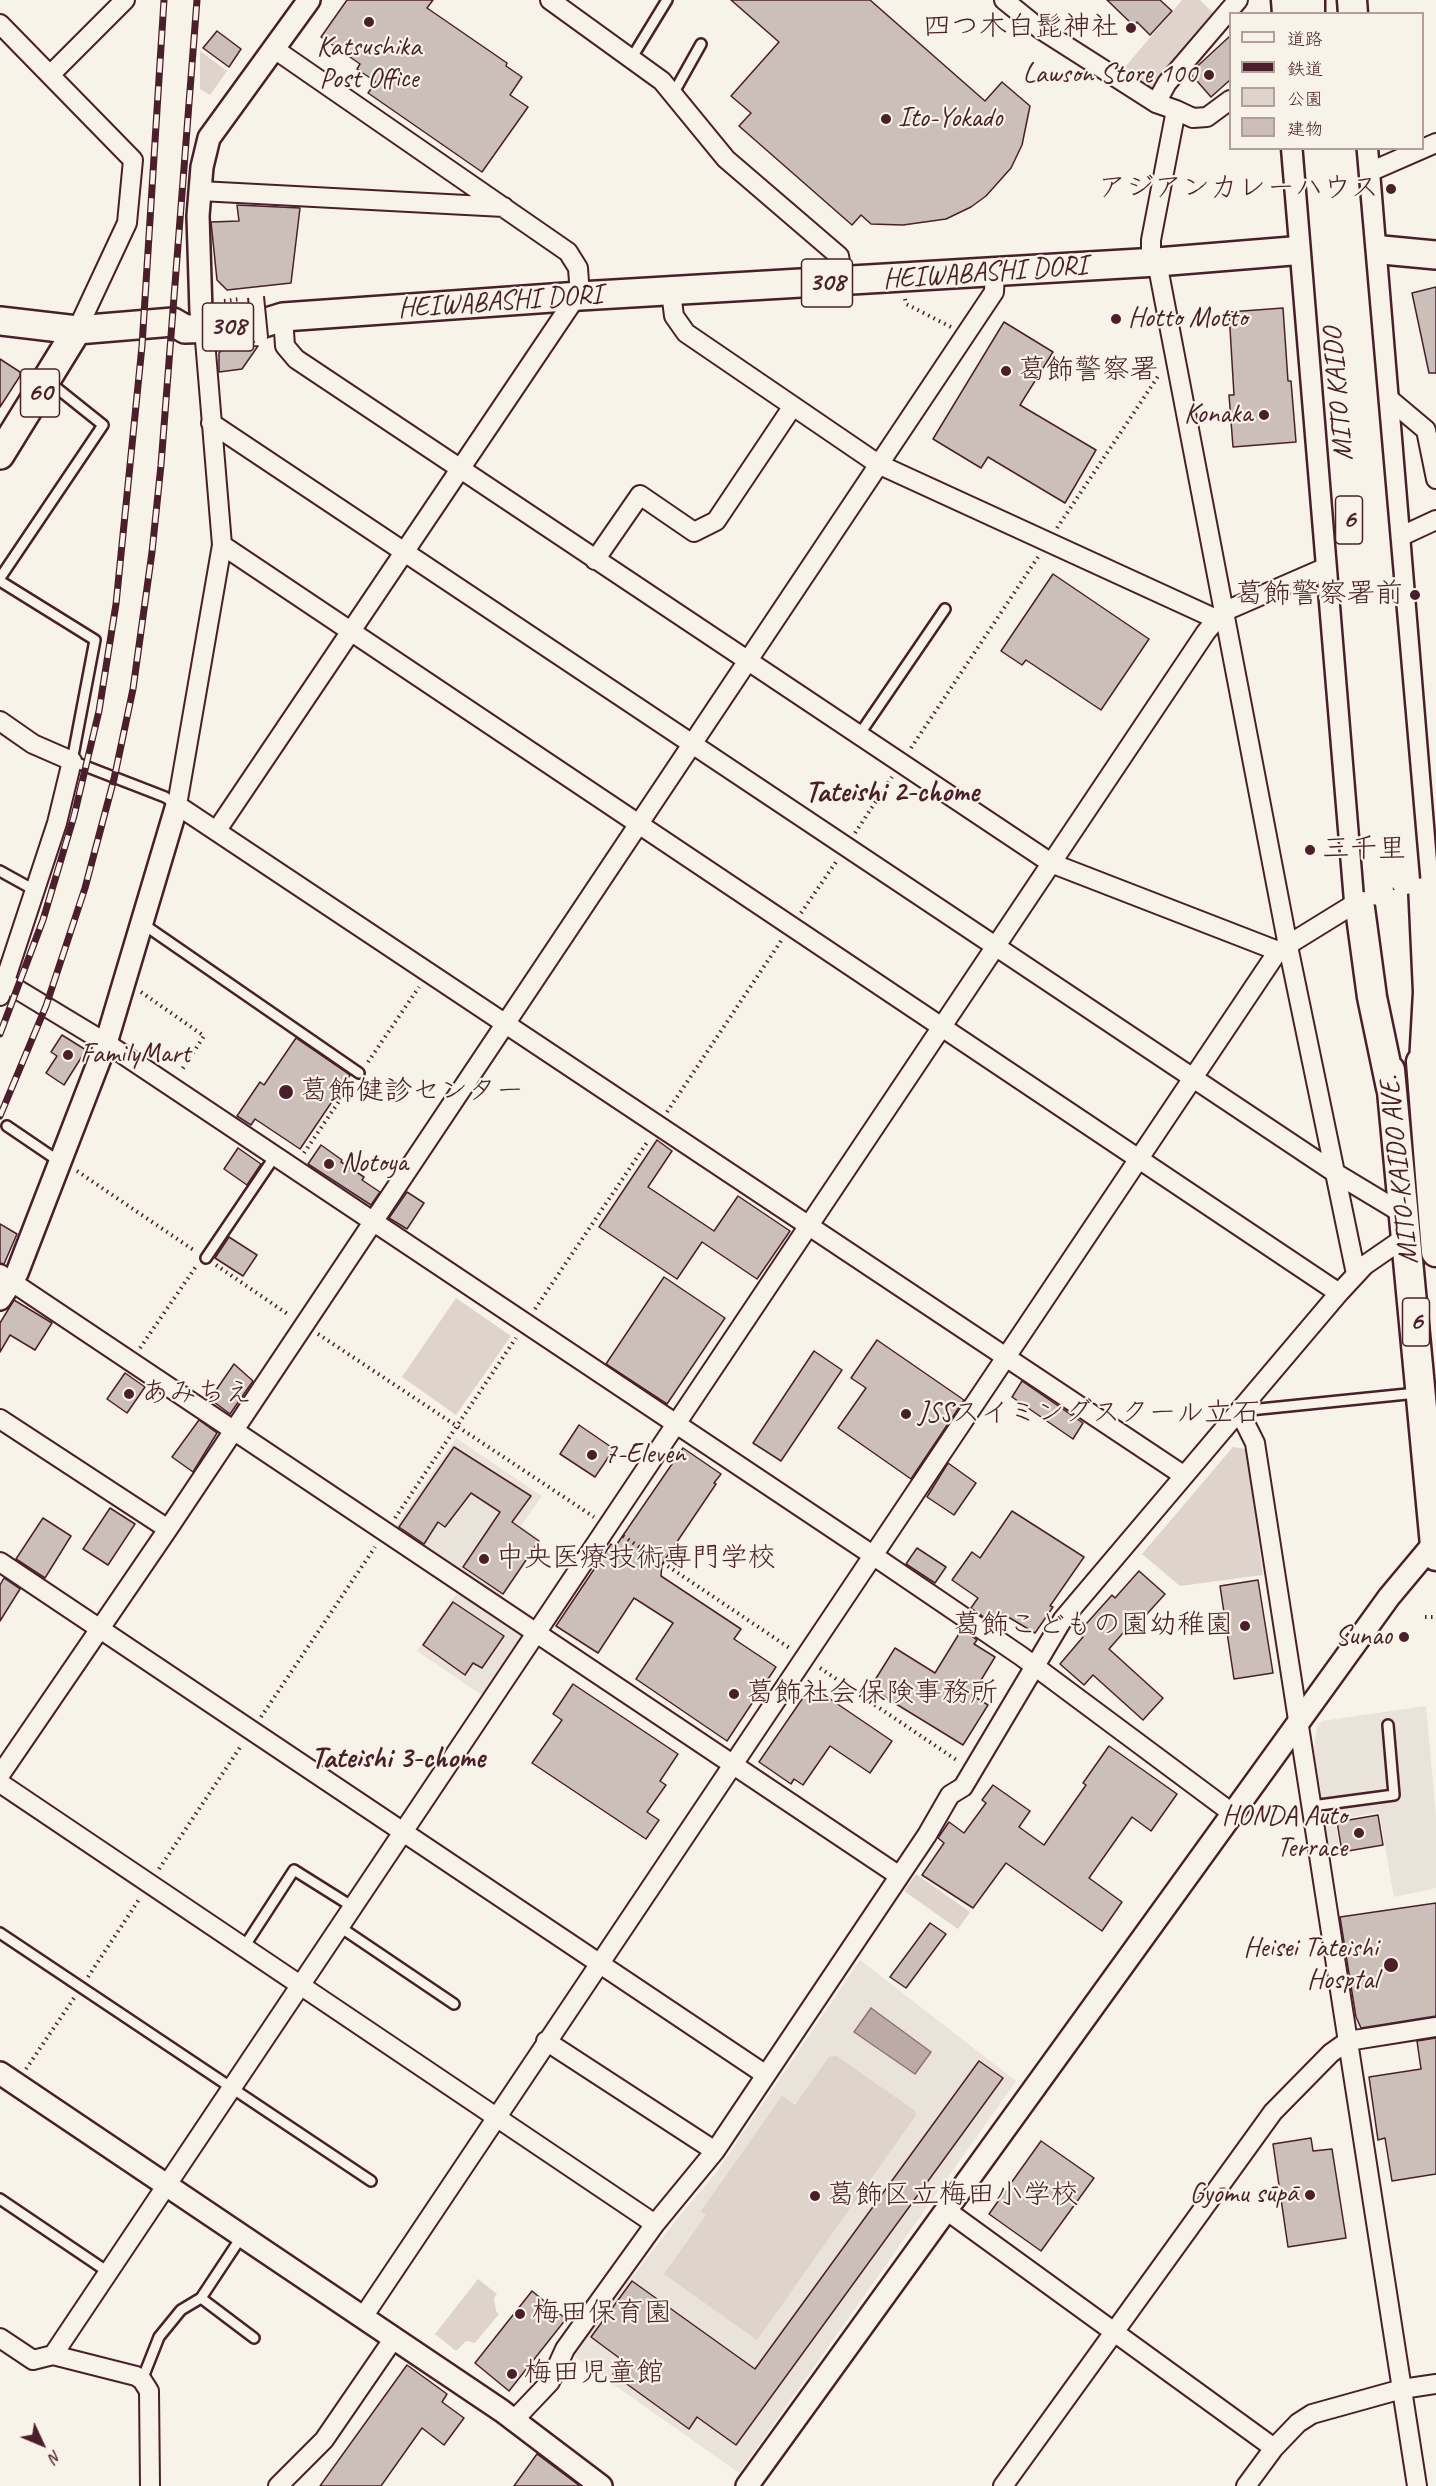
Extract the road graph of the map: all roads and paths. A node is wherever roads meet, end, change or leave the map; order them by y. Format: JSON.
{"nodes":[{"id":1,"x":125,"y":0,"type":"edge"},
{"id":2,"x":309,"y":0,"type":"edge"},
{"id":3,"x":667,"y":0,"type":"edge"},
{"id":4,"x":1004,"y":0,"type":"edge"},
{"id":5,"x":1238,"y":0,"type":"edge"},
{"id":6,"x":560,"y":3,"type":"edge"},
{"id":7,"x":0,"y":24,"type":"edge"},
{"id":8,"x":701,"y":44,"type":"dead end"},
{"id":9,"x":273,"y":48,"type":"junction"},
{"id":10,"x":631,"y":59,"type":"junction"},
{"id":11,"x":50,"y":75,"type":"junction"},
{"id":12,"x":673,"y":94,"type":"junction"},
{"id":13,"x":1229,"y":101,"type":"edge"},
{"id":14,"x":1156,"y":103,"type":"junction"},
{"id":15,"x":1176,"y":110,"type":"junction"},
{"id":16,"x":1296,"y":150,"type":"edge"},
{"id":17,"x":1318,"y":150,"type":"edge"},
{"id":18,"x":1341,"y":150,"type":"edge"},
{"id":19,"x":1408,"y":150,"type":"edge"},
{"id":20,"x":1364,"y":161,"type":"edge"},
{"id":21,"x":200,"y":191,"type":"junction"},
{"id":22,"x":505,"y":207,"type":"junction"},
{"id":23,"x":1372,"y":249,"type":"junction"},
{"id":24,"x":1304,"y":250,"type":"junction"},
{"id":25,"x":1436,"y":255,"type":"edge"},
{"id":26,"x":1154,"y":262,"type":"junction"},
{"id":27,"x":995,"y":272,"type":"junction"},
{"id":28,"x":902,"y":278,"type":"junction"},
{"id":29,"x":844,"y":282,"type":"junction"},
{"id":30,"x":672,"y":292,"type":"junction"},
{"id":31,"x":578,"y":296,"type":"junction"},
{"id":32,"x":256,"y":297,"type":"dead end"},
{"id":33,"x":283,"y":317,"type":"junction"},
{"id":34,"x":202,"y":320,"type":"junction"},
{"id":35,"x":0,"y":321,"type":"edge"},
{"id":36,"x":77,"y":330,"type":"junction"},
{"id":37,"x":965,"y":334,"type":"junction"},
{"id":38,"x":260,"y":337,"type":"dead end"},
{"id":39,"x":1161,"y":372,"type":"dead end"},
{"id":40,"x":48,"y":381,"type":"junction"},
{"id":41,"x":1382,"y":393,"type":"junction"},
{"id":42,"x":793,"y":406,"type":"junction"},
{"id":43,"x":211,"y":423,"type":"junction"},
{"id":44,"x":0,"y":455,"type":"edge"},
{"id":45,"x":878,"y":464,"type":"junction"},
{"id":46,"x":460,"y":469,"type":"junction"},
{"id":47,"x":1436,"y":479,"type":"edge"},
{"id":48,"x":1436,"y":520,"type":"edge"},
{"id":49,"x":1395,"y":539,"type":"junction"},
{"id":50,"x":1049,"y":541,"type":"junction"},
{"id":51,"x":222,"y":545,"type":"junction"},
{"id":52,"x":404,"y":553,"type":"junction"},
{"id":53,"x":595,"y":560,"type":"junction"},
{"id":54,"x":1329,"y":566,"type":"junction"},
{"id":55,"x":0,"y":579,"type":"edge"},
{"id":56,"x":945,"y":609,"type":"dead end"},
{"id":57,"x":1220,"y":615,"type":"junction"},
{"id":58,"x":350,"y":631,"type":"junction"},
{"id":59,"x":747,"y":662,"type":"junction"},
{"id":60,"x":0,"y":722,"type":"edge"},
{"id":61,"x":859,"y":735,"type":"junction"},
{"id":62,"x":691,"y":742,"type":"junction"},
{"id":63,"x":72,"y":761,"type":"junction"},
{"id":64,"x":902,"y":763,"type":"junction"},
{"id":65,"x":177,"y":806,"type":"junction"},
{"id":66,"x":639,"y":823,"type":"junction"},
{"id":67,"x":217,"y":830,"type":"junction"},
{"id":68,"x":846,"y":847,"type":"junction"},
{"id":69,"x":1052,"y":863,"type":"junction"},
{"id":70,"x":1421,"y":865,"type":"edge"},
{"id":71,"x":0,"y":871,"type":"edge"},
{"id":72,"x":36,"y":891,"type":"junction"},
{"id":73,"x":1369,"y":896,"type":"junction"},
{"id":74,"x":143,"y":924,"type":"junction"},
{"id":75,"x":792,"y":926,"type":"junction"},
{"id":76,"x":996,"y":946,"type":"junction"},
{"id":77,"x":1283,"y":949,"type":"junction"},
{"id":78,"x":126,"y":982,"type":"junction"},
{"id":79,"x":2,"y":986,"type":"edge"},
{"id":80,"x":505,"y":1021,"type":"junction"},
{"id":81,"x":942,"y":1025,"type":"junction"},
{"id":82,"x":106,"y":1043,"type":"junction"},
{"id":83,"x":359,"y":1073,"type":"dead end"},
{"id":84,"x":1193,"y":1077,"type":"junction"},
{"id":85,"x":171,"y":1086,"type":"junction"},
{"id":86,"x":659,"y":1125,"type":"junction"},
{"id":87,"x":7,"y":1126,"type":"dead end"},
{"id":88,"x":274,"y":1156,"type":"junction"},
{"id":89,"x":1139,"y":1159,"type":"junction"},
{"id":90,"x":61,"y":1161,"type":"junction"},
{"id":91,"x":1433,"y":1169,"type":"edge"},
{"id":92,"x":1337,"y":1174,"type":"junction"},
{"id":93,"x":372,"y":1221,"type":"junction"},
{"id":94,"x":808,"y":1225,"type":"junction"},
{"id":95,"x":1406,"y":1226,"type":"junction"},
{"id":96,"x":1436,"y":1252,"type":"edge"},
{"id":97,"x":206,"y":1258,"type":"joint"},
{"id":98,"x":1356,"y":1274,"type":"junction"},
{"id":99,"x":4,"y":1285,"type":"edge"},
{"id":100,"x":1338,"y":1293,"type":"junction"},
{"id":101,"x":525,"y":1323,"type":"junction"},
{"id":102,"x":302,"y":1324,"type":"junction"},
{"id":103,"x":1006,"y":1358,"type":"junction"},
{"id":104,"x":131,"y":1361,"type":"junction"},
{"id":105,"x":1422,"y":1392,"type":"junction"},
{"id":106,"x":1239,"y":1411,"type":"junction"},
{"id":107,"x":0,"y":1419,"type":"edge"},
{"id":108,"x":675,"y":1424,"type":"junction"},
{"id":109,"x":457,"y":1425,"type":"junction"},
{"id":110,"x":232,"y":1429,"type":"junction"},
{"id":111,"x":1184,"y":1475,"type":"junction"},
{"id":112,"x":607,"y":1526,"type":"junction"},
{"id":113,"x":168,"y":1529,"type":"junction"},
{"id":114,"x":385,"y":1532,"type":"junction"},
{"id":115,"x":1436,"y":1545,"type":"edge"},
{"id":116,"x":874,"y":1556,"type":"junction"},
{"id":117,"x":0,"y":1562,"type":"edge"},
{"id":118,"x":1425,"y":1617,"type":"dead end"},
{"id":119,"x":1436,"y":1617,"type":"edge"},
{"id":120,"x":98,"y":1628,"type":"junction"},
{"id":121,"x":536,"y":1633,"type":"junction"},
{"id":122,"x":804,"y":1659,"type":"junction"},
{"id":123,"x":1034,"y":1666,"type":"junction"},
{"id":124,"x":1298,"y":1721,"type":"junction"},
{"id":125,"x":1388,"y":1725,"type":"dead end"},
{"id":126,"x":252,"y":1730,"type":"junction"},
{"id":127,"x":733,"y":1764,"type":"junction"},
{"id":128,"x":0,"y":1774,"type":"edge"},
{"id":129,"x":0,"y":1783,"type":"edge"},
{"id":130,"x":950,"y":1795,"type":"junction"},
{"id":131,"x":1311,"y":1806,"type":"junction"},
{"id":132,"x":1232,"y":1813,"type":"junction"},
{"id":133,"x":403,"y":1831,"type":"junction"},
{"id":134,"x":898,"y":1875,"type":"junction"},
{"id":135,"x":149,"y":1884,"type":"junction"},
{"id":136,"x":353,"y":1907,"type":"junction"},
{"id":137,"x":340,"y":1927,"type":"junction"},
{"id":138,"x":0,"y":1933,"type":"edge"},
{"id":139,"x":244,"y":1947,"type":"junction"},
{"id":140,"x":598,"y":1963,"type":"junction"},
{"id":141,"x":301,"y":1985,"type":"junction"},
{"id":142,"x":81,"y":1988,"type":"junction"},
{"id":143,"x":454,"y":2004,"type":"dead end"},
{"id":144,"x":1436,"y":2027,"type":"edge"},
{"id":145,"x":546,"y":2041,"type":"junction"},
{"id":146,"x":1348,"y":2041,"type":"junction"},
{"id":147,"x":766,"y":2075,"type":"junction"},
{"id":148,"x":5,"y":2078,"type":"edge"},
{"id":149,"x":233,"y":2088,"type":"junction"},
{"id":150,"x":495,"y":2118,"type":"junction"},
{"id":151,"x":715,"y":2151,"type":"junction"},
{"id":152,"x":371,"y":2181,"type":"dead end"},
{"id":153,"x":166,"y":2185,"type":"junction"},
{"id":154,"x":0,"y":2199,"type":"edge"},
{"id":155,"x":946,"y":2210,"type":"junction"},
{"id":156,"x":655,"y":2224,"type":"junction"},
{"id":157,"x":242,"y":2236,"type":"junction"},
{"id":158,"x":108,"y":2272,"type":"junction"},
{"id":159,"x":201,"y":2298,"type":"junction"},
{"id":160,"x":363,"y":2317,"type":"junction"},
{"id":161,"x":1113,"y":2332,"type":"junction"},
{"id":162,"x":0,"y":2338,"type":"edge"},
{"id":163,"x":254,"y":2338,"type":"dead end"},
{"id":164,"x":394,"y":2338,"type":"junction"},
{"id":165,"x":53,"y":2355,"type":"junction"},
{"id":166,"x":142,"y":2380,"type":"junction"},
{"id":167,"x":1436,"y":2385,"type":"edge"},
{"id":168,"x":1402,"y":2390,"type":"junction"},
{"id":169,"x":513,"y":2421,"type":"junction"},
{"id":170,"x":1274,"y":2448,"type":"junction"},
{"id":171,"x":150,"y":2486,"type":"edge"},
{"id":172,"x":278,"y":2486,"type":"edge"},
{"id":173,"x":601,"y":2486,"type":"edge"},
{"id":174,"x":747,"y":2486,"type":"edge"},
{"id":175,"x":1003,"y":2486,"type":"edge"},
{"id":176,"x":1246,"y":2486,"type":"edge"},
{"id":177,"x":1417,"y":2486,"type":"edge"}],
"edges":[{"from":1,"to":11,"type":"street"},
{"from":2,"to":9,"type":"street"},
{"from":3,"to":10,"type":"lane"},
{"from":4,"to":14,"type":"street"},
{"from":5,"to":14,"type":"street"},
{"from":6,"to":10,"type":"street"},
{"from":7,"to":11,"type":"street"},
{"from":8,"to":12,"type":"lane"},
{"from":9,"to":21,"type":"street"},
{"from":9,"to":22,"type":"street"},
{"from":10,"to":12,"type":"street"},
{"from":11,"to":36,"type":"street"},
{"from":12,"to":29,"type":"street"},
{"from":13,"to":15,"type":"street"},
{"from":14,"to":15,"type":"street"},
{"from":15,"to":26,"type":"street"},
{"from":16,"to":24,"type":"highway"},
{"from":17,"to":73,"type":"highway","name":"MITO KAIDO","number":"6","bridge":true},
{"from":18,"to":70,"type":"highway","name":"MITO KAIDO","number":"6","bridge":true},
{"from":19,"to":20,"type":"street"},
{"from":20,"to":23,"type":"highway"},
{"from":21,"to":22,"type":"street"},
{"from":21,"to":34,"type":"street"},
{"from":22,"to":31,"type":"street"},
{"from":23,"to":24,"type":"main road","name":"HEIWABASHI DORI","number":"308"},
{"from":23,"to":25,"type":"main road","name":"HEIWABASHI DORI","number":"308"},
{"from":23,"to":41,"type":"highway"},
{"from":24,"to":26,"type":"main road","name":"HEIWABASHI DORI","number":"308"},
{"from":24,"to":54,"type":"highway"},
{"from":26,"to":27,"type":"main road","name":"HEIWABASHI DORI","number":"308"},
{"from":26,"to":57,"type":"street"},
{"from":27,"to":28,"type":"main road","name":"HEIWABASHI DORI","number":"308"},
{"from":27,"to":37,"type":"street"},
{"from":28,"to":29,"type":"main road","name":"HEIWABASHI DORI","number":"308"},
{"from":28,"to":37,"type":"path"},
{"from":29,"to":30,"type":"main road","name":"HEIWABASHI DORI","number":"308"},
{"from":30,"to":31,"type":"main road","name":"HEIWABASHI DORI","number":"308"},
{"from":30,"to":42,"type":"street"},
{"from":31,"to":33,"type":"main road","name":"HEIWABASHI DORI","number":"308"},
{"from":31,"to":46,"type":"street"},
{"from":32,"to":38,"type":"street","bridge":true},
{"from":33,"to":34,"type":"main road","name":"HEIWABASHI DORI","number":"308"},
{"from":33,"to":46,"type":"street"},
{"from":34,"to":36,"type":"main road","name":"HEIWABASHI DORI","number":"308"},
{"from":34,"to":43,"type":"street"},
{"from":35,"to":36,"type":"main road","name":"HEIWABASHI DORI","number":"308"},
{"from":36,"to":40,"type":"main road","number":"60"},
{"from":37,"to":45,"type":"street"},
{"from":39,"to":50,"type":"path"},
{"from":40,"to":44,"type":"main road","number":"60"},
{"from":40,"to":55,"type":"lane"},
{"from":41,"to":47,"type":"street"},
{"from":41,"to":49,"type":"highway"},
{"from":42,"to":45,"type":"street"},
{"from":42,"to":53,"type":"street"},
{"from":43,"to":51,"type":"street"},
{"from":43,"to":52,"type":"street"},
{"from":45,"to":50,"type":"street"},
{"from":45,"to":59,"type":"street"},
{"from":46,"to":52,"type":"street"},
{"from":46,"to":53,"type":"street"},
{"from":48,"to":49,"type":"street"},
{"from":49,"to":70,"type":"highway"},
{"from":50,"to":57,"type":"street"},
{"from":50,"to":64,"type":"path"},
{"from":51,"to":58,"type":"street"},
{"from":51,"to":65,"type":"street"},
{"from":52,"to":58,"type":"street"},
{"from":52,"to":62,"type":"street"},
{"from":53,"to":59,"type":"street"},
{"from":54,"to":57,"type":"street"},
{"from":54,"to":73,"type":"highway"},
{"from":55,"to":63,"type":"lane"},
{"from":56,"to":61,"type":"lane"},
{"from":57,"to":69,"type":"street"},
{"from":57,"to":77,"type":"street"},
{"from":58,"to":66,"type":"street"},
{"from":58,"to":67,"type":"street"},
{"from":59,"to":61,"type":"street"},
{"from":59,"to":62,"type":"street"},
{"from":60,"to":63,"type":"street"},
{"from":61,"to":64,"type":"street"},
{"from":62,"to":66,"type":"street"},
{"from":62,"to":68,"type":"street"},
{"from":63,"to":65,"type":"lane"},
{"from":63,"to":72,"type":"street"},
{"from":64,"to":68,"type":"path"},
{"from":64,"to":69,"type":"street"},
{"from":65,"to":67,"type":"street"},
{"from":65,"to":74,"type":"street"},
{"from":66,"to":75,"type":"street"},
{"from":66,"to":80,"type":"street"},
{"from":67,"to":80,"type":"street"},
{"from":68,"to":75,"type":"path"},
{"from":68,"to":76,"type":"street"},
{"from":69,"to":76,"type":"street"},
{"from":69,"to":77,"type":"street"},
{"from":70,"to":91,"type":"highway","name":"MITO-KAIDO AVE.","number":"6"},
{"from":71,"to":72,"type":"lane"},
{"from":72,"to":79,"type":"street"},
{"from":73,"to":77,"type":"street"},
{"from":73,"to":95,"type":"highway","name":"MITO-KAIDO AVE.","number":"6"},
{"from":74,"to":78,"type":"street"},
{"from":74,"to":83,"type":"lane"},
{"from":75,"to":81,"type":"street"},
{"from":75,"to":86,"type":"path"},
{"from":76,"to":81,"type":"street"},
{"from":76,"to":84,"type":"street"},
{"from":77,"to":84,"type":"street"},
{"from":77,"to":92,"type":"street"},
{"from":78,"to":82,"type":"street"},
{"from":78,"to":85,"type":"path"},
{"from":79,"to":82,"type":"street"},
{"from":80,"to":86,"type":"street"},
{"from":80,"to":93,"type":"street"},
{"from":81,"to":89,"type":"street"},
{"from":81,"to":94,"type":"street"},
{"from":82,"to":85,"type":"street"},
{"from":82,"to":90,"type":"street"},
{"from":84,"to":89,"type":"street"},
{"from":84,"to":92,"type":"street"},
{"from":85,"to":88,"type":"street"},
{"from":86,"to":94,"type":"street"},
{"from":86,"to":101,"type":"path"},
{"from":87,"to":90,"type":"lane"},
{"from":88,"to":93,"type":"street"},
{"from":88,"to":97,"type":"lane"},
{"from":89,"to":100,"type":"street"},
{"from":89,"to":103,"type":"street"},
{"from":90,"to":99,"type":"street"},
{"from":90,"to":104,"type":"path"},
{"from":91,"to":96,"type":"highway","name":"MITO-KAIDO AVE.","number":"6"},
{"from":92,"to":95,"type":"street"},
{"from":92,"to":98,"type":"street"},
{"from":93,"to":101,"type":"street"},
{"from":93,"to":102,"type":"street"},
{"from":94,"to":103,"type":"street"},
{"from":94,"to":108,"type":"street"},
{"from":95,"to":98,"type":"street"},
{"from":95,"to":105,"type":"highway","name":"MITO-KAIDO AVE.","number":"6"},
{"from":97,"to":102,"type":"path"},
{"from":98,"to":100,"type":"street"},
{"from":99,"to":104,"type":"street"},
{"from":100,"to":106,"type":"street"},
{"from":101,"to":108,"type":"street"},
{"from":101,"to":109,"type":"path"},
{"from":102,"to":109,"type":"path"},
{"from":102,"to":110,"type":"street"},
{"from":103,"to":111,"type":"street"},
{"from":103,"to":116,"type":"street"},
{"from":104,"to":110,"type":"street"},
{"from":105,"to":106,"type":"lane"},
{"from":105,"to":115,"type":"highway","name":"MITO-KAIDO AVE.","number":"6"},
{"from":106,"to":111,"type":"street"},
{"from":106,"to":124,"type":"street"},
{"from":107,"to":113,"type":"street"},
{"from":108,"to":112,"type":"street"},
{"from":108,"to":116,"type":"street"},
{"from":109,"to":112,"type":"path"},
{"from":109,"to":114,"type":"path"},
{"from":110,"to":113,"type":"street"},
{"from":110,"to":114,"type":"street"},
{"from":111,"to":123,"type":"street"},
{"from":112,"to":121,"type":"street"},
{"from":112,"to":122,"type":"path"},
{"from":113,"to":120,"type":"street"},
{"from":114,"to":121,"type":"street"},
{"from":114,"to":126,"type":"path"},
{"from":115,"to":124,"type":"street"},
{"from":116,"to":122,"type":"street"},
{"from":116,"to":123,"type":"street"},
{"from":117,"to":120,"type":"street"},
{"from":118,"to":119,"type":"path"},
{"from":120,"to":126,"type":"street"},
{"from":120,"to":128,"type":"street"},
{"from":121,"to":127,"type":"street"},
{"from":121,"to":133,"type":"street"},
{"from":122,"to":127,"type":"street"},
{"from":122,"to":130,"type":"path"},
{"from":123,"to":130,"type":"street"},
{"from":123,"to":132,"type":"street"},
{"from":124,"to":131,"type":"street"},
{"from":124,"to":132,"type":"street"},
{"from":125,"to":131,"type":"lane"},
{"from":126,"to":133,"type":"street"},
{"from":126,"to":135,"type":"path"},
{"from":127,"to":134,"type":"street"},
{"from":127,"to":140,"type":"street"},
{"from":129,"to":135,"type":"street"},
{"from":130,"to":134,"type":"street"},
{"from":131,"to":146,"type":"street"},
{"from":132,"to":155,"type":"street"},
{"from":133,"to":136,"type":"street"},
{"from":133,"to":140,"type":"street"},
{"from":134,"to":147,"type":"street"},
{"from":135,"to":139,"type":"street"},
{"from":135,"to":142,"type":"path"},
{"from":136,"to":137,"type":"street"},
{"from":136,"to":139,"type":"lane"},
{"from":137,"to":141,"type":"street"},
{"from":137,"to":143,"type":"lane"},
{"from":138,"to":142,"type":"lane"},
{"from":139,"to":141,"type":"street"},
{"from":140,"to":145,"type":"street"},
{"from":140,"to":147,"type":"street"},
{"from":141,"to":149,"type":"street"},
{"from":141,"to":150,"type":"street"},
{"from":142,"to":148,"type":"path"},
{"from":142,"to":149,"type":"lane"},
{"from":144,"to":146,"type":"street"},
{"from":145,"to":150,"type":"street"},
{"from":145,"to":151,"type":"street"},
{"from":146,"to":161,"type":"street"},
{"from":146,"to":168,"type":"street"},
{"from":147,"to":151,"type":"street"},
{"from":148,"to":153,"type":"street"},
{"from":149,"to":152,"type":"lane"},
{"from":149,"to":153,"type":"street"},
{"from":150,"to":156,"type":"street"},
{"from":150,"to":160,"type":"street"},
{"from":151,"to":156,"type":"street"},
{"from":153,"to":157,"type":"street"},
{"from":153,"to":158,"type":"street"},
{"from":154,"to":158,"type":"lane"},
{"from":155,"to":161,"type":"street"},
{"from":155,"to":174,"type":"street"},
{"from":156,"to":169,"type":"street"},
{"from":157,"to":159,"type":"lane"},
{"from":157,"to":160,"type":"street"},
{"from":158,"to":165,"type":"street"},
{"from":159,"to":163,"type":"lane"},
{"from":159,"to":166,"type":"lane"},
{"from":160,"to":164,"type":"street"},
{"from":161,"to":170,"type":"street"},
{"from":161,"to":175,"type":"street"},
{"from":162,"to":165,"type":"street"},
{"from":164,"to":169,"type":"street"},
{"from":164,"to":172,"type":"street"},
{"from":165,"to":166,"type":"street"},
{"from":166,"to":171,"type":"street"},
{"from":167,"to":168,"type":"street"},
{"from":168,"to":170,"type":"street"},
{"from":168,"to":177,"type":"street"},
{"from":169,"to":173,"type":"street"},
{"from":170,"to":176,"type":"street"}]}
